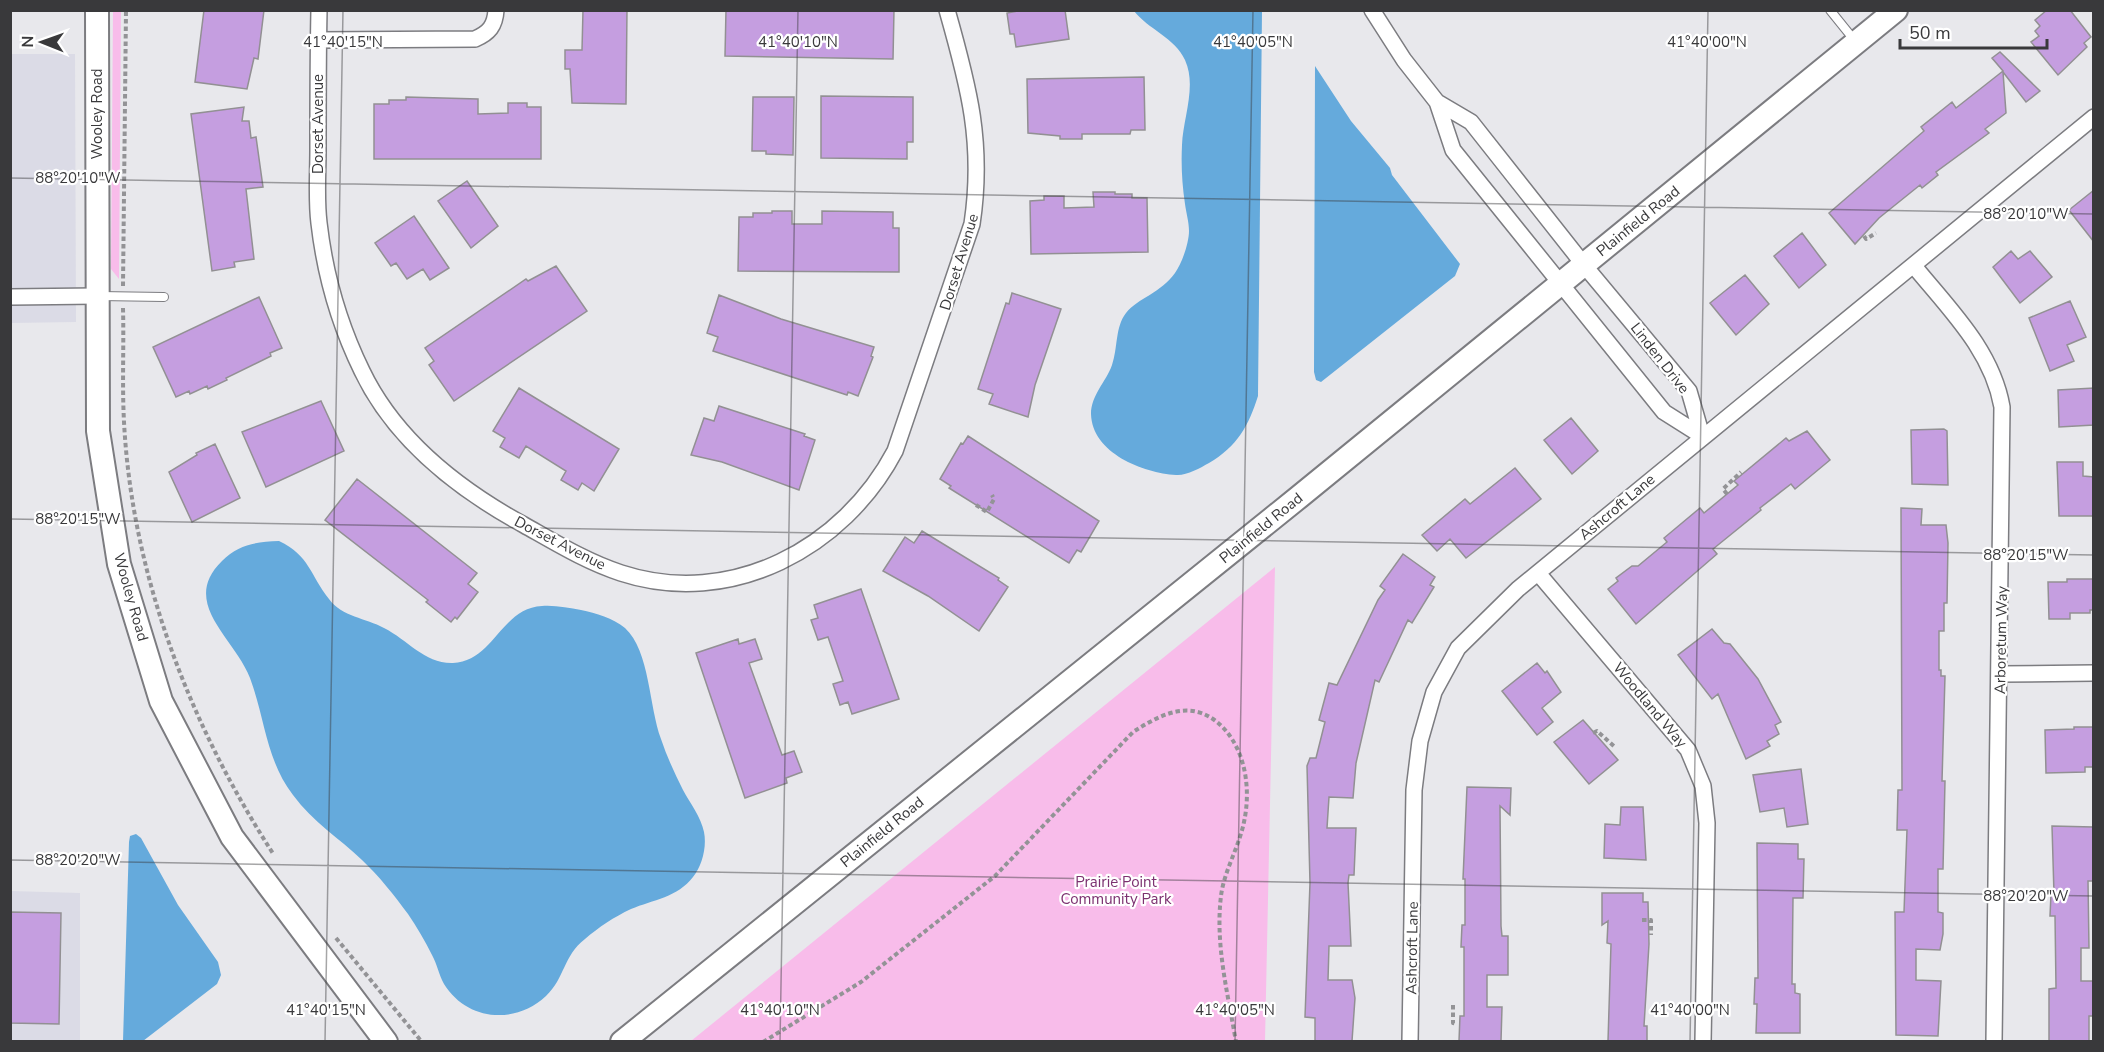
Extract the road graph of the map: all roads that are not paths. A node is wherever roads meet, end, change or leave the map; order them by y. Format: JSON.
{"nodes":[{"id":1,"x":97,"y":10,"type":"edge"},
{"id":2,"x":319,"y":10,"type":"edge"},
{"id":3,"x":496,"y":10,"type":"edge"},
{"id":4,"x":947,"y":10,"type":"edge"},
{"id":5,"x":1372,"y":10,"type":"edge"},
{"id":6,"x":1830,"y":10,"type":"edge"},
{"id":7,"x":1896,"y":10,"type":"edge"},
{"id":8,"x":318,"y":40,"type":"junction"},
{"id":9,"x":1856,"y":43,"type":"junction"},
{"id":10,"x":1437,"y":102,"type":"junction"},
{"id":11,"x":2094,"y":117,"type":"edge"},
{"id":12,"x":1584,"y":265,"type":"junction"},
{"id":13,"x":1914,"y":266,"type":"junction"},
{"id":14,"x":1562,"y":283,"type":"junction"},
{"id":15,"x":97,"y":296,"type":"junction"},
{"id":16,"x":10,"y":297,"type":"edge"},
{"id":17,"x":164,"y":297,"type":"dead end"},
{"id":18,"x":1702,"y":436,"type":"junction"},
{"id":19,"x":1538,"y":573,"type":"junction"},
{"id":20,"x":2094,"y":673,"type":"edge"},
{"id":21,"x":2001,"y":674,"type":"junction"},
{"id":22,"x":386,"y":1041,"type":"edge"},
{"id":23,"x":622,"y":1041,"type":"edge"},
{"id":24,"x":1410,"y":1041,"type":"edge"},
{"id":25,"x":1703,"y":1041,"type":"edge"},
{"id":26,"x":1994,"y":1041,"type":"edge"}],
"edges":[{"from":1,"to":15,"type":"main road","name":"Wooley Road"},
{"from":2,"to":8,"type":"street","name":"Dorset Avenue"},
{"from":3,"to":8,"type":"street"},
{"from":4,"to":8,"type":"street","name":"Dorset Avenue"},
{"from":5,"to":10,"type":"street","name":"Linden Drive"},
{"from":6,"to":9,"type":"lane"},
{"from":7,"to":9,"type":"main road","name":"Plainfield Road"},
{"from":9,"to":12,"type":"main road","name":"Plainfield Road"},
{"from":10,"to":12,"type":"street","name":"Linden Drive"},
{"from":10,"to":14,"type":"street","name":"Linden Drive"},
{"from":11,"to":13,"type":"street","name":"Ashcroft Lane"},
{"from":12,"to":14,"type":"main road","name":"Plainfield Road"},
{"from":12,"to":18,"type":"street","name":"Linden Drive"},
{"from":13,"to":18,"type":"street","name":"Ashcroft Lane"},
{"from":13,"to":21,"type":"street","name":"Arboretum Way"},
{"from":14,"to":18,"type":"street","name":"Linden Drive"},
{"from":14,"to":23,"type":"main road","name":"Plainfield Road"},
{"from":15,"to":16,"type":"street"},
{"from":15,"to":17,"type":"lane"},
{"from":15,"to":22,"type":"main road","name":"Wooley Road"},
{"from":18,"to":19,"type":"street","name":"Ashcroft Lane"},
{"from":19,"to":24,"type":"street","name":"Ashcroft Lane"},
{"from":19,"to":25,"type":"street","name":"Woodland Way"},
{"from":20,"to":21,"type":"street"},
{"from":21,"to":26,"type":"street","name":"Arboretum Way"}]}
